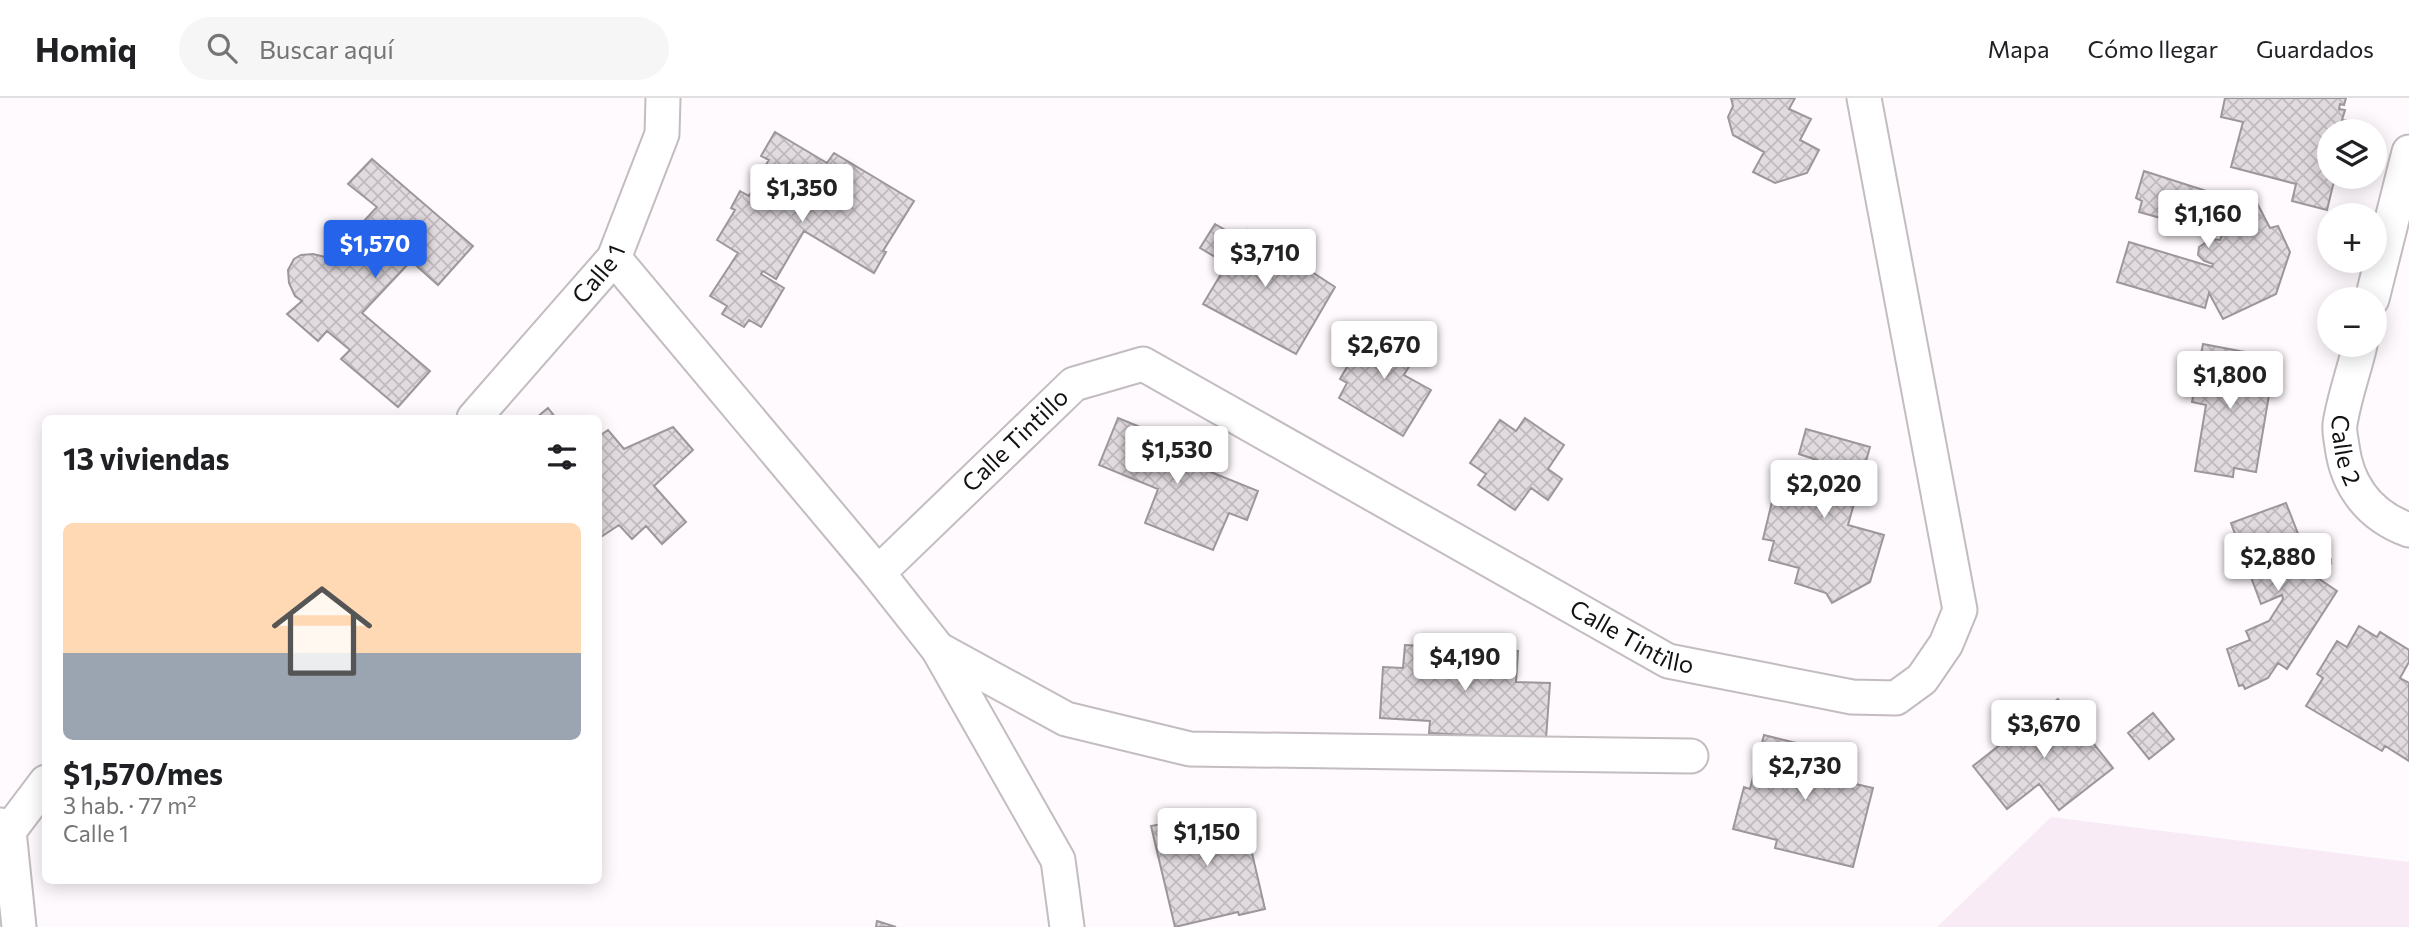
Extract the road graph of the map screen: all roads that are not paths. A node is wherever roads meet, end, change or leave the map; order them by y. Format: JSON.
{"nodes":[{"id":1,"x":663,"y":98,"type":"edge"},
{"id":2,"x":1864,"y":98,"type":"edge"},
{"id":3,"x":2409,"y":152,"type":"edge"},
{"id":4,"x":614,"y":258,"type":"junction"},
{"id":5,"x":2375,"y":287,"type":"edge"},
{"id":6,"x":2357,"y":357,"type":"edge"},
{"id":7,"x":477,"y":415,"type":"edge"},
{"id":8,"x":2409,"y":530,"type":"edge"},
{"id":9,"x":878,"y":573,"type":"junction"},
{"id":10,"x":938,"y":649,"type":"junction"},
{"id":11,"x":1691,"y":756,"type":"dead end"},
{"id":12,"x":42,"y":786,"type":"edge"},
{"id":13,"x":5,"y":828,"type":"edge"},
{"id":14,"x":19,"y":927,"type":"edge"},
{"id":15,"x":1067,"y":927,"type":"edge"}],
"edges":[{"from":1,"to":4,"type":"street","name":"Calle 1"},
{"from":2,"to":9,"type":"street","name":"Calle Tintillo"},
{"from":3,"to":5,"type":"street"},
{"from":4,"to":7,"type":"street","name":"Calle 1"},
{"from":4,"to":9,"type":"street"},
{"from":6,"to":8,"type":"street","name":"Calle 2"},
{"from":9,"to":10,"type":"street"},
{"from":10,"to":11,"type":"street"},
{"from":10,"to":15,"type":"street"},
{"from":12,"to":13,"type":"street"},
{"from":13,"to":14,"type":"street"}]}
